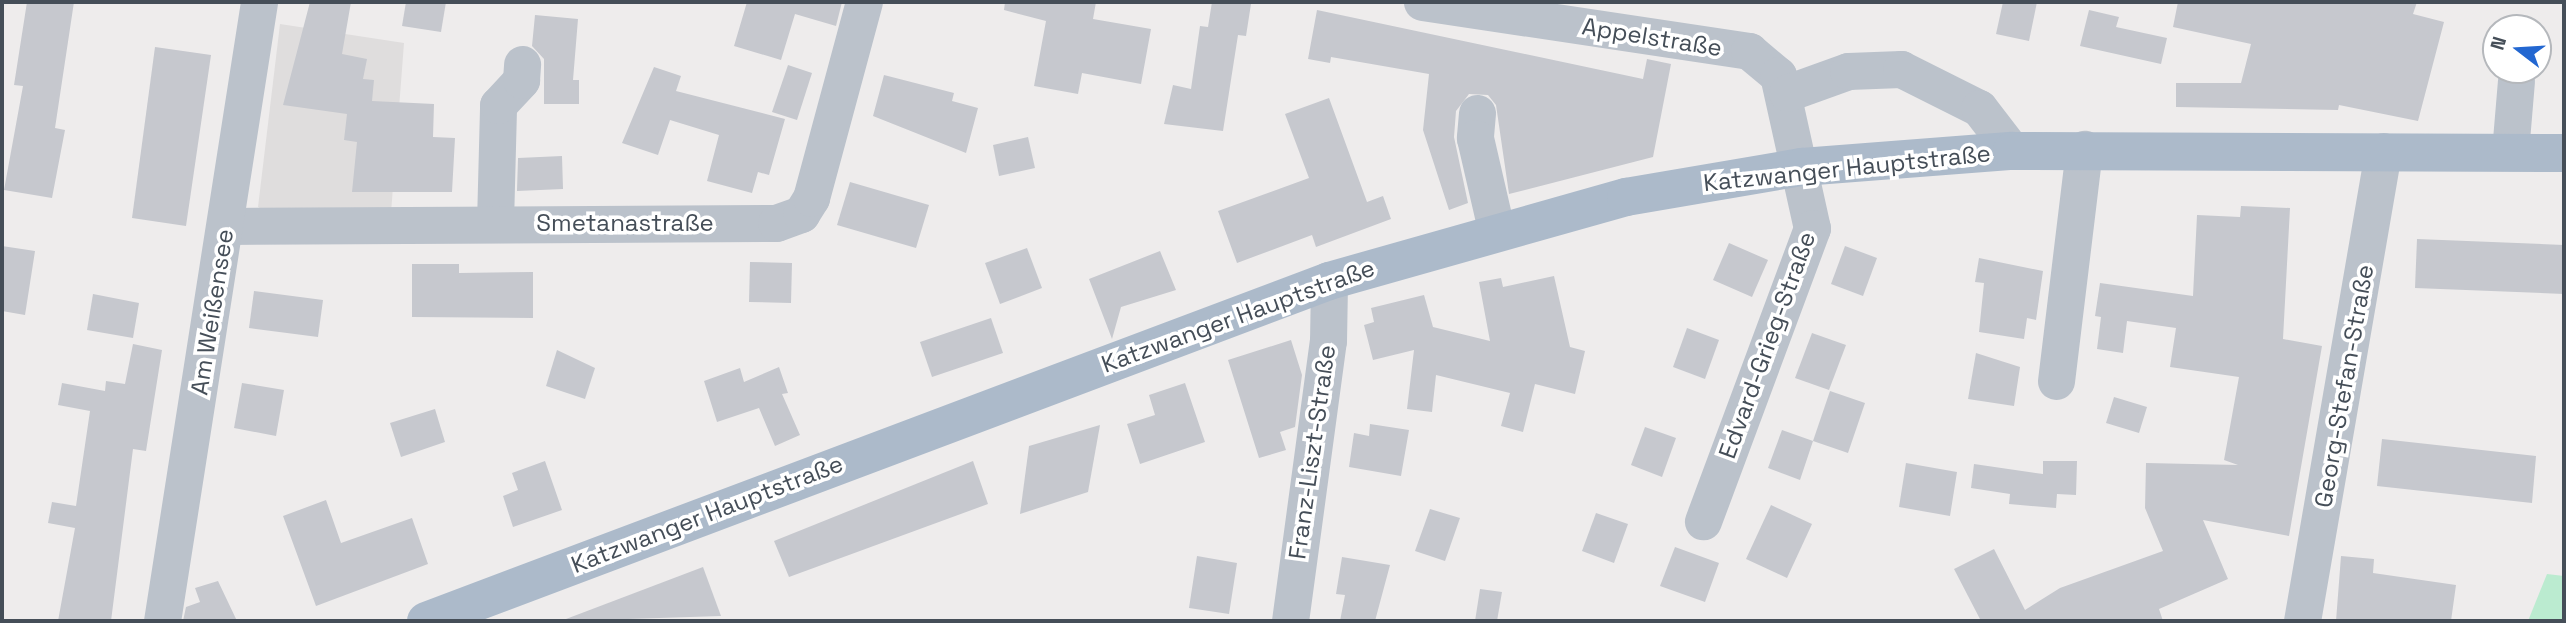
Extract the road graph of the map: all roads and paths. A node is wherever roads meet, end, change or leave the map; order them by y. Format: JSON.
{"nodes":[{"id":1,"x":260,"y":2,"type":"edge"},
{"id":2,"x":864,"y":2,"type":"edge"},
{"id":3,"x":1422,"y":2,"type":"edge"},
{"id":4,"x":522,"y":64,"type":"dead end"},
{"id":5,"x":2516,"y":84,"type":"edge"},
{"id":6,"x":1787,"y":93,"type":"junction"},
{"id":7,"x":1477,"y":113,"type":"dead end"},
{"id":8,"x":2084,"y":149,"type":"junction"},
{"id":9,"x":2011,"y":151,"type":"junction"},
{"id":10,"x":2382,"y":151,"type":"junction"},
{"id":11,"x":2510,"y":152,"type":"junction"},
{"id":12,"x":2564,"y":153,"type":"edge"},
{"id":13,"x":1802,"y":167,"type":"junction"},
{"id":14,"x":495,"y":223,"type":"junction"},
{"id":15,"x":225,"y":226,"type":"junction"},
{"id":16,"x":1496,"y":229,"type":"junction"},
{"id":17,"x":1329,"y":281,"type":"junction"},
{"id":18,"x":2056,"y":381,"type":"dead end"},
{"id":19,"x":1703,"y":521,"type":"dead end"},
{"id":20,"x":162,"y":621,"type":"edge"},
{"id":21,"x":426,"y":621,"type":"edge"},
{"id":22,"x":1290,"y":621,"type":"edge"},
{"id":23,"x":2302,"y":621,"type":"edge"}],
"edges":[{"from":1,"to":15,"type":"street","name":"Am Weißensee"},
{"from":2,"to":14,"type":"street","name":"Smetanastraße"},
{"from":3,"to":6,"type":"street","name":"Appelstraße"},
{"from":4,"to":14,"type":"street"},
{"from":5,"to":11,"type":"street"},
{"from":6,"to":9,"type":"street"},
{"from":6,"to":13,"type":"street"},
{"from":7,"to":16,"type":"street"},
{"from":8,"to":9,"type":"main road","name":"Katzwanger Hauptstraße"},
{"from":8,"to":10,"type":"main road","name":"Katzwanger Hauptstraße"},
{"from":8,"to":18,"type":"street"},
{"from":9,"to":13,"type":"main road","name":"Katzwanger Hauptstraße"},
{"from":10,"to":11,"type":"main road","name":"Katzwanger Hauptstraße"},
{"from":10,"to":23,"type":"street","name":"Georg-Stefan-Straße"},
{"from":11,"to":12,"type":"main road","name":"Katzwanger Hauptstraße"},
{"from":13,"to":16,"type":"main road","name":"Katzwanger Hauptstraße"},
{"from":13,"to":19,"type":"street","name":"Edvard-Grieg-Straße"},
{"from":14,"to":15,"type":"street","name":"Smetanastraße"},
{"from":15,"to":20,"type":"street","name":"Am Weißensee"},
{"from":16,"to":17,"type":"main road","name":"Katzwanger Hauptstraße"},
{"from":17,"to":21,"type":"main road","name":"Katzwanger Hauptstraße"},
{"from":17,"to":22,"type":"street","name":"Franz-Liszt-Straße"}]}
